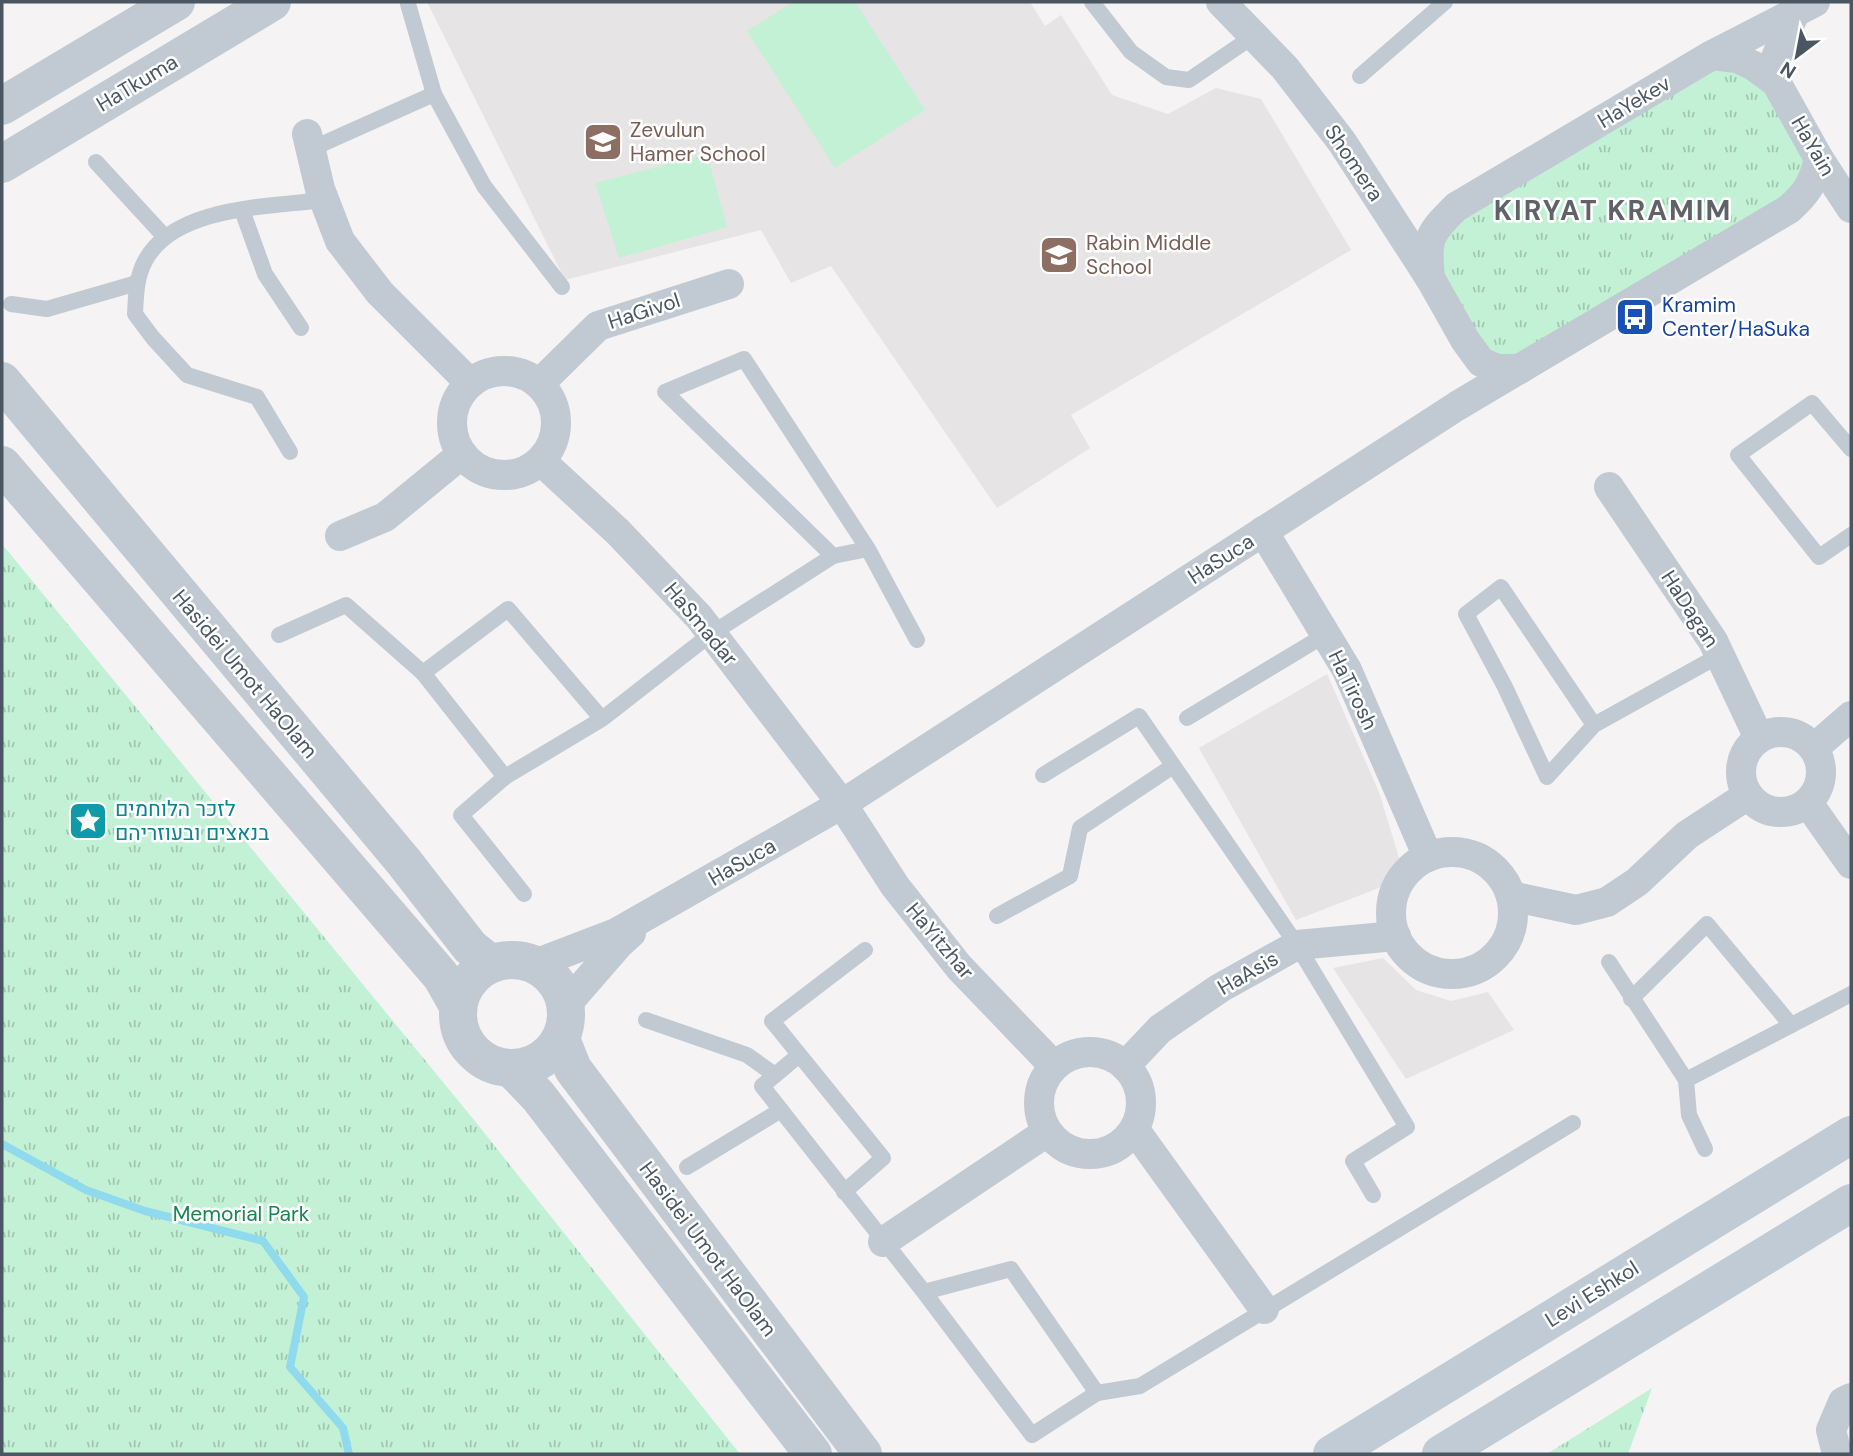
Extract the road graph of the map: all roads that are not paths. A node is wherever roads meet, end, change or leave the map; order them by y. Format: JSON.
{"nodes":[{"id":1,"x":176,"y":2,"type":"edge"},
{"id":2,"x":272,"y":2,"type":"edge"},
{"id":3,"x":1092,"y":2,"type":"edge"},
{"id":4,"x":1221,"y":2,"type":"edge"},
{"id":5,"x":1445,"y":2,"type":"edge"},
{"id":6,"x":408,"y":4,"type":"dead end"},
{"id":7,"x":1805,"y":8,"type":"edge"},
{"id":8,"x":1255,"y":35,"type":"junction"},
{"id":9,"x":1712,"y":55,"type":"junction"},
{"id":10,"x":1360,"y":76,"type":"dead end"},
{"id":11,"x":1776,"y":82,"type":"junction"},
{"id":12,"x":434,"y":94,"type":"junction"},
{"id":13,"x":2,"y":106,"type":"edge"},
{"id":14,"x":309,"y":141,"type":"joint"},
{"id":15,"x":1819,"y":159,"type":"junction"},
{"id":16,"x":96,"y":162,"type":"dead end"},
{"id":17,"x":3,"y":164,"type":"edge"},
{"id":18,"x":323,"y":200,"type":"junction"},
{"id":19,"x":1456,"y":207,"type":"junction"},
{"id":20,"x":1384,"y":208,"type":"junction"},
{"id":21,"x":1851,"y":208,"type":"edge"},
{"id":22,"x":1789,"y":209,"type":"junction"},
{"id":23,"x":242,"y":210,"type":"junction"},
{"id":24,"x":1851,"y":218,"type":"edge"},
{"id":25,"x":164,"y":236,"type":"junction"},
{"id":26,"x":1430,"y":278,"type":"junction"},
{"id":27,"x":137,"y":283,"type":"junction"},
{"id":28,"x":729,"y":284,"type":"dead end"},
{"id":29,"x":562,"y":287,"type":"dead end"},
{"id":30,"x":11,"y":304,"type":"dead end"},
{"id":31,"x":300,"y":328,"type":"dead end"},
{"id":32,"x":1465,"y":340,"type":"junction"},
{"id":33,"x":1520,"y":369,"type":"junction"},
{"id":34,"x":2,"y":381,"type":"edge"},
{"id":35,"x":470,"y":383,"type":"junction"},
{"id":36,"x":539,"y":384,"type":"junction"},
{"id":37,"x":1457,"y":406,"type":"junction"},
{"id":38,"x":1851,"y":449,"type":"edge"},
{"id":39,"x":290,"y":452,"type":"dead end"},
{"id":40,"x":462,"y":454,"type":"junction"},
{"id":41,"x":541,"y":461,"type":"junction"},
{"id":42,"x":2,"y":465,"type":"edge"},
{"id":43,"x":1609,"y":486,"type":"dead end"},
{"id":44,"x":1263,"y":531,"type":"junction"},
{"id":45,"x":1851,"y":535,"type":"edge"},
{"id":46,"x":340,"y":536,"type":"dead end"},
{"id":47,"x":868,"y":549,"type":"junction"},
{"id":48,"x":833,"y":556,"type":"junction"},
{"id":49,"x":711,"y":634,"type":"junction"},
{"id":50,"x":279,"y":635,"type":"dead end"},
{"id":51,"x":1325,"y":635,"type":"junction"},
{"id":52,"x":917,"y":640,"type":"dead end"},
{"id":53,"x":1720,"y":655,"type":"junction"},
{"id":54,"x":423,"y":673,"type":"junction"},
{"id":55,"x":1851,"y":716,"type":"edge"},
{"id":56,"x":1187,"y":718,"type":"dead end"},
{"id":57,"x":602,"y":719,"type":"junction"},
{"id":58,"x":1594,"y":725,"type":"junction"},
{"id":59,"x":1759,"y":738,"type":"junction"},
{"id":60,"x":1814,"y":748,"type":"junction"},
{"id":61,"x":1173,"y":766,"type":"junction"},
{"id":62,"x":1043,"y":775,"type":"dead end"},
{"id":63,"x":505,"y":777,"type":"junction"},
{"id":64,"x":1748,"y":795,"type":"junction"},
{"id":65,"x":1808,"y":803,"type":"junction"},
{"id":66,"x":842,"y":804,"type":"junction"},
{"id":67,"x":1427,"y":857,"type":"junction"},
{"id":68,"x":1851,"y":864,"type":"edge"},
{"id":69,"x":524,"y":894,"type":"dead end"},
{"id":70,"x":1511,"y":896,"type":"junction"},
{"id":71,"x":655,"y":911,"type":"junction"},
{"id":72,"x":997,"y":916,"type":"dead end"},
{"id":73,"x":1395,"y":936,"type":"junction"},
{"id":74,"x":1297,"y":944,"type":"junction"},
{"id":75,"x":865,"y":950,"type":"dead end"},
{"id":76,"x":1609,"y":962,"type":"dead end"},
{"id":77,"x":491,"y":964,"type":"junction"},
{"id":78,"x":535,"y":964,"type":"junction"},
{"id":79,"x":1851,"y":994,"type":"edge"},
{"id":80,"x":1631,"y":999,"type":"junction"},
{"id":81,"x":458,"y":1006,"type":"junction"},
{"id":82,"x":646,"y":1020,"type":"dead end"},
{"id":83,"x":564,"y":1022,"type":"junction"},
{"id":84,"x":1791,"y":1025,"type":"junction"},
{"id":85,"x":799,"y":1055,"type":"junction"},
{"id":86,"x":1054,"y":1066,"type":"junction"},
{"id":87,"x":1125,"y":1066,"type":"junction"},
{"id":88,"x":511,"y":1068,"type":"junction"},
{"id":89,"x":775,"y":1075,"type":"junction"},
{"id":90,"x":1686,"y":1080,"type":"junction"},
{"id":91,"x":781,"y":1110,"type":"junction"},
{"id":92,"x":1573,"y":1123,"type":"dead end"},
{"id":93,"x":1135,"y":1130,"type":"junction"},
{"id":94,"x":1047,"y":1132,"type":"junction"},
{"id":95,"x":1851,"y":1135,"type":"edge"},
{"id":96,"x":1705,"y":1149,"type":"dead end"},
{"id":97,"x":687,"y":1167,"type":"dead end"},
{"id":98,"x":844,"y":1192,"type":"junction"},
{"id":99,"x":1373,"y":1195,"type":"dead end"},
{"id":100,"x":1851,"y":1203,"type":"edge"},
{"id":101,"x":883,"y":1242,"type":"junction"},
{"id":102,"x":924,"y":1292,"type":"junction"},
{"id":103,"x":1264,"y":1309,"type":"junction"},
{"id":104,"x":1097,"y":1393,"type":"junction"},
{"id":105,"x":1851,"y":1398,"type":"edge"},
{"id":106,"x":813,"y":1454,"type":"edge"},
{"id":107,"x":863,"y":1454,"type":"edge"},
{"id":108,"x":1332,"y":1454,"type":"edge"},
{"id":109,"x":1441,"y":1454,"type":"edge"},
{"id":110,"x":1837,"y":1454,"type":"edge"}],
"edges":[{"from":1,"to":13,"type":"street"},
{"from":2,"to":17,"type":"street","name":"HaTkuma"},
{"from":3,"to":8,"type":"lane"},
{"from":4,"to":8,"type":"street","name":"Shomera"},
{"from":5,"to":10,"type":"lane"},
{"from":6,"to":12,"type":"lane"},
{"from":7,"to":9,"type":"street","name":"HaYekev"},
{"from":7,"to":11,"type":"street"},
{"from":8,"to":20,"type":"street","name":"Shomera"},
{"from":9,"to":11,"type":"street","name":"HaYain"},
{"from":9,"to":19,"type":"street","name":"HaYekev"},
{"from":11,"to":15,"type":"street","name":"HaYain"},
{"from":12,"to":14,"type":"lane"},
{"from":12,"to":29,"type":"lane"},
{"from":14,"to":18,"type":"street"},
{"from":15,"to":21,"type":"street","name":"HaYain"},
{"from":15,"to":22,"type":"street","name":"HaSuca"},
{"from":16,"to":25,"type":"lane"},
{"from":18,"to":23,"type":"lane"},
{"from":18,"to":35,"type":"street"},
{"from":19,"to":20,"type":"street","name":"HaYekev"},
{"from":19,"to":26,"type":"street","name":"HaYekev"},
{"from":20,"to":26,"type":"street","name":"Shomera"},
{"from":22,"to":24,"type":"street"},
{"from":22,"to":33,"type":"street","name":"HaSuca"},
{"from":23,"to":25,"type":"lane"},
{"from":23,"to":31,"type":"lane"},
{"from":25,"to":27,"type":"lane"},
{"from":26,"to":32,"type":"street","name":"Shomera"},
{"from":27,"to":30,"type":"lane"},
{"from":27,"to":39,"type":"lane"},
{"from":28,"to":36,"type":"street","name":"HaGivol"},
{"from":32,"to":33,"type":"street","name":"Shomera"},
{"from":32,"to":37,"type":"street","name":"Shomera"},
{"from":33,"to":37,"type":"street","name":"HaSuca"},
{"from":34,"to":77,"type":"street","name":"Hasidei Umot HaOlam"},
{"from":35,"to":36,"type":"street"},
{"from":35,"to":40,"type":"street"},
{"from":36,"to":41,"type":"street"},
{"from":37,"to":44,"type":"street","name":"HaSuca"},
{"from":38,"to":45,"type":"lane"},
{"from":40,"to":41,"type":"street"},
{"from":40,"to":46,"type":"street"},
{"from":41,"to":49,"type":"street","name":"HaSmadar"},
{"from":42,"to":81,"type":"street","name":"Hasidei Umot HaOlam"},
{"from":43,"to":53,"type":"street","name":"HaDagan"},
{"from":44,"to":51,"type":"street","name":"HaTirosh"},
{"from":44,"to":66,"type":"street","name":"HaSuca"},
{"from":47,"to":48,"type":"lane"},
{"from":47,"to":48,"type":"lane"},
{"from":47,"to":52,"type":"lane"},
{"from":48,"to":49,"type":"lane"},
{"from":49,"to":57,"type":"lane"},
{"from":49,"to":66,"type":"street","name":"HaSmadar"},
{"from":50,"to":54,"type":"lane"},
{"from":51,"to":56,"type":"lane"},
{"from":51,"to":67,"type":"street","name":"HaTirosh"},
{"from":53,"to":58,"type":"lane"},
{"from":53,"to":59,"type":"street","name":"HaDagan"},
{"from":54,"to":57,"type":"lane"},
{"from":54,"to":63,"type":"lane"},
{"from":55,"to":60,"type":"street"},
{"from":57,"to":63,"type":"lane"},
{"from":58,"to":58,"type":"lane"},
{"from":59,"to":60,"type":"street"},
{"from":59,"to":64,"type":"street"},
{"from":60,"to":65,"type":"street"},
{"from":61,"to":62,"type":"lane"},
{"from":61,"to":72,"type":"lane"},
{"from":61,"to":74,"type":"lane"},
{"from":63,"to":69,"type":"lane"},
{"from":64,"to":65,"type":"street"},
{"from":64,"to":70,"type":"street"},
{"from":65,"to":68,"type":"street"},
{"from":66,"to":71,"type":"street","name":"HaSuca"},
{"from":66,"to":86,"type":"street","name":"HaYitzhar"},
{"from":67,"to":70,"type":"street"},
{"from":67,"to":73,"type":"street"},
{"from":70,"to":73,"type":"street"},
{"from":71,"to":78,"type":"street","name":"HaSuca"},
{"from":71,"to":83,"type":"street","name":"HaSuca"},
{"from":73,"to":74,"type":"street","name":"HaAsis"},
{"from":74,"to":87,"type":"street","name":"HaAsis"},
{"from":74,"to":99,"type":"lane"},
{"from":75,"to":85,"type":"lane"},
{"from":76,"to":80,"type":"lane"},
{"from":77,"to":78,"type":"street"},
{"from":77,"to":81,"type":"street"},
{"from":78,"to":83,"type":"street","name":"Hasidei Umot HaOlam"},
{"from":79,"to":84,"type":"lane"},
{"from":80,"to":84,"type":"lane"},
{"from":80,"to":90,"type":"lane"},
{"from":81,"to":88,"type":"street","name":"Hasidei Umot HaOlam"},
{"from":82,"to":89,"type":"lane"},
{"from":83,"to":88,"type":"street"},
{"from":83,"to":107,"type":"street","name":"Hasidei Umot HaOlam"},
{"from":84,"to":90,"type":"lane"},
{"from":85,"to":89,"type":"lane"},
{"from":85,"to":98,"type":"lane"},
{"from":86,"to":87,"type":"street"},
{"from":86,"to":94,"type":"street"},
{"from":87,"to":93,"type":"street"},
{"from":88,"to":106,"type":"street","name":"Hasidei Umot HaOlam"},
{"from":89,"to":91,"type":"lane"},
{"from":90,"to":96,"type":"lane"},
{"from":91,"to":97,"type":"lane"},
{"from":91,"to":98,"type":"lane"},
{"from":92,"to":103,"type":"lane"},
{"from":93,"to":94,"type":"street"},
{"from":93,"to":103,"type":"street"},
{"from":94,"to":101,"type":"street"},
{"from":95,"to":108,"type":"main road","name":"Levi Eshkol"},
{"from":98,"to":101,"type":"lane"},
{"from":100,"to":109,"type":"main road"},
{"from":101,"to":102,"type":"lane"},
{"from":102,"to":104,"type":"lane"},
{"from":102,"to":104,"type":"lane"},
{"from":103,"to":104,"type":"lane"},
{"from":105,"to":110,"type":"street"}]}
